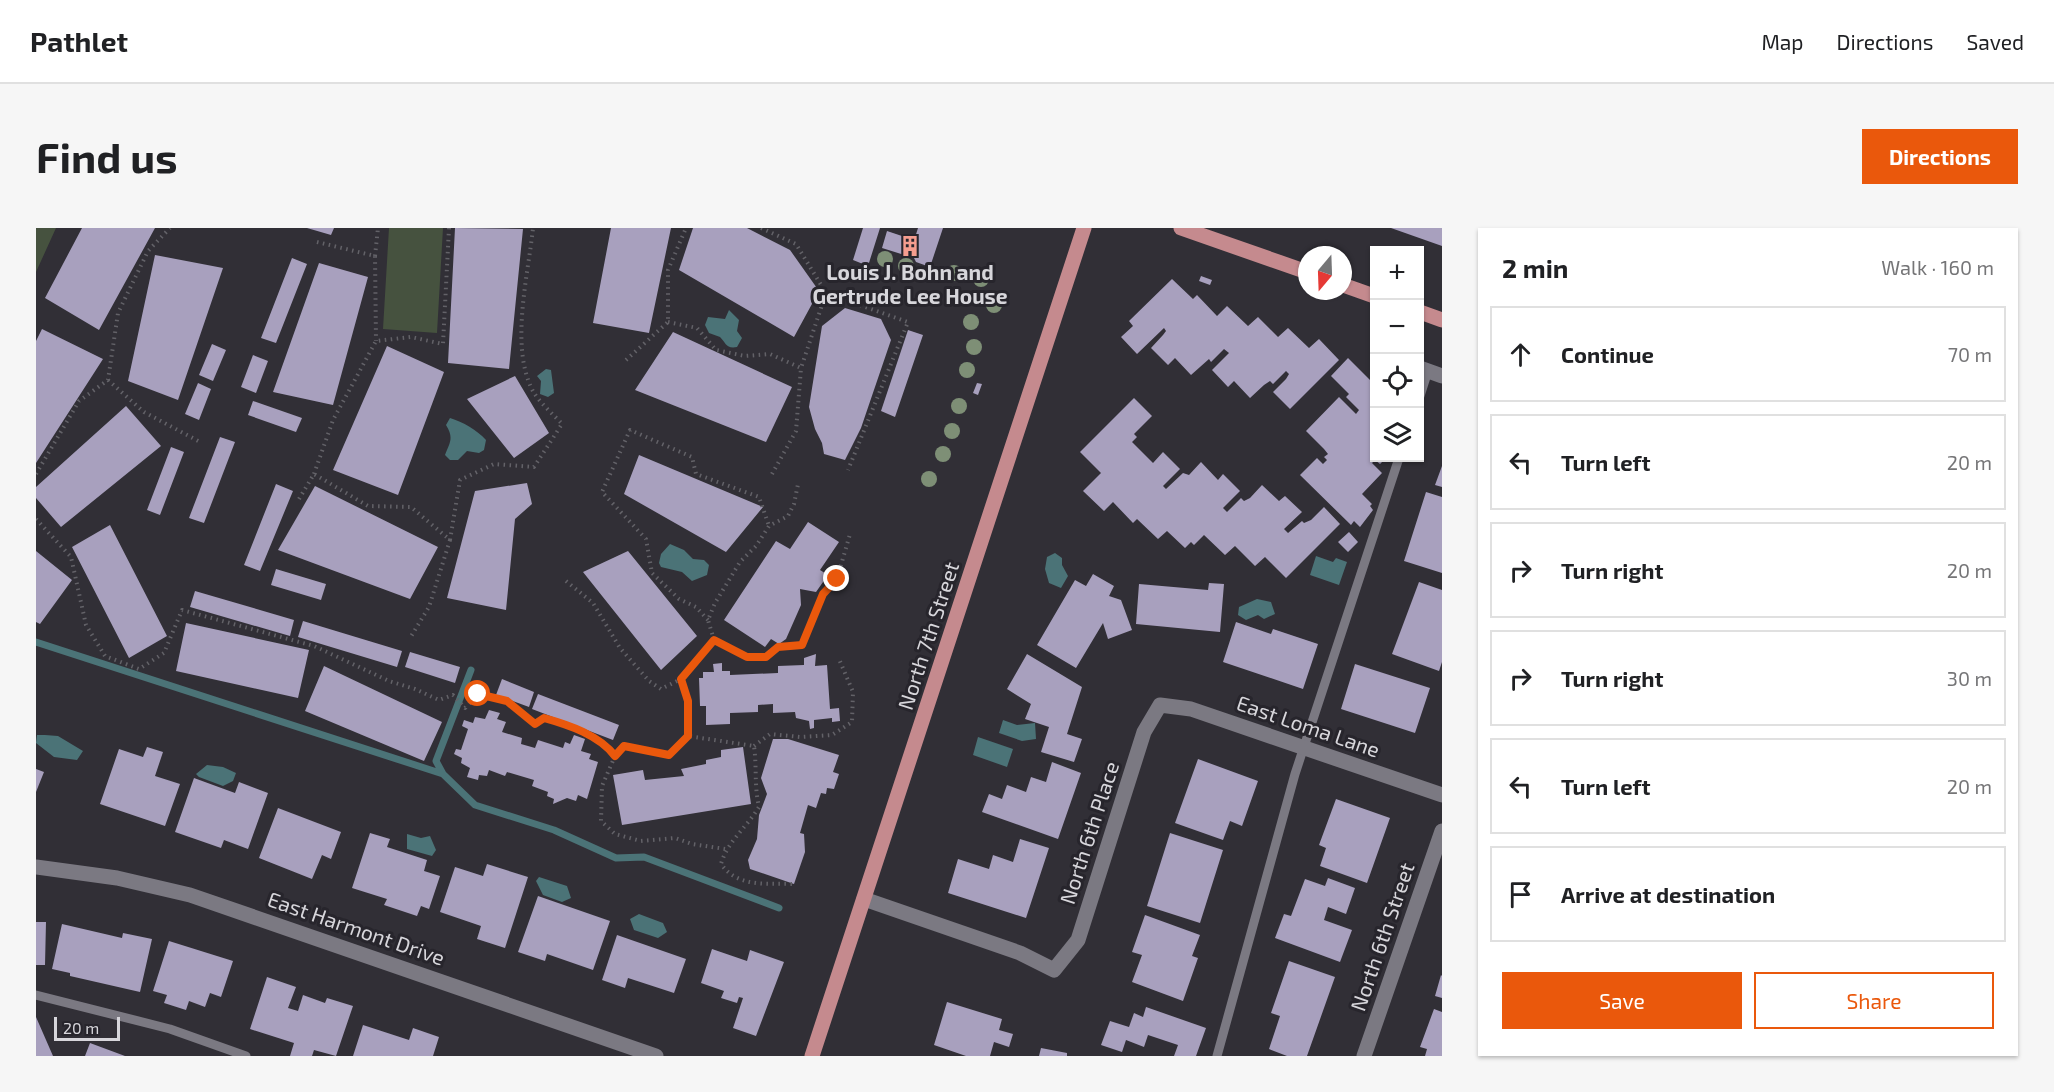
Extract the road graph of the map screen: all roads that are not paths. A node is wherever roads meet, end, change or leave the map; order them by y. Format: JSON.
{"nodes":[{"id":1,"x":1084,"y":228,"type":"edge"},
{"id":2,"x":1181,"y":228,"type":"edge"},
{"id":3,"x":1298,"y":269,"type":"edge"},
{"id":4,"x":1352,"y":288,"type":"edge"},
{"id":5,"x":1370,"y":295,"type":"edge"},
{"id":6,"x":1424,"y":314,"type":"edge"},
{"id":7,"x":1442,"y":320,"type":"edge"},
{"id":8,"x":1398,"y":462,"type":"edge"},
{"id":9,"x":1160,"y":705,"type":"joint"},
{"id":10,"x":1303,"y":749,"type":"junction"},
{"id":11,"x":1442,"y":795,"type":"edge"},
{"id":12,"x":1442,"y":831,"type":"edge"},
{"id":13,"x":36,"y":867,"type":"edge"},
{"id":14,"x":864,"y":899,"type":"junction"},
{"id":15,"x":36,"y":995,"type":"edge"},
{"id":16,"x":246,"y":1056,"type":"edge"},
{"id":17,"x":656,"y":1056,"type":"edge"},
{"id":18,"x":812,"y":1056,"type":"edge"},
{"id":19,"x":1217,"y":1056,"type":"edge"},
{"id":20,"x":1364,"y":1056,"type":"edge"}],
"edges":[{"from":1,"to":14,"type":"main road","name":"North 7th Street"},
{"from":2,"to":3,"type":"main road"},
{"from":4,"to":5,"type":"main road"},
{"from":6,"to":7,"type":"main road"},
{"from":8,"to":10,"type":"lane"},
{"from":9,"to":10,"type":"street","name":"East Loma Lane"},
{"from":9,"to":14,"type":"street","name":"North 6th Place"},
{"from":10,"to":11,"type":"street","name":"East Loma Lane"},
{"from":10,"to":19,"type":"lane"},
{"from":12,"to":20,"type":"street","name":"North 6th Street"},
{"from":13,"to":17,"type":"street","name":"East Harmont Drive"},
{"from":14,"to":18,"type":"main road","name":"North 7th Street"},
{"from":15,"to":16,"type":"lane"}]}
